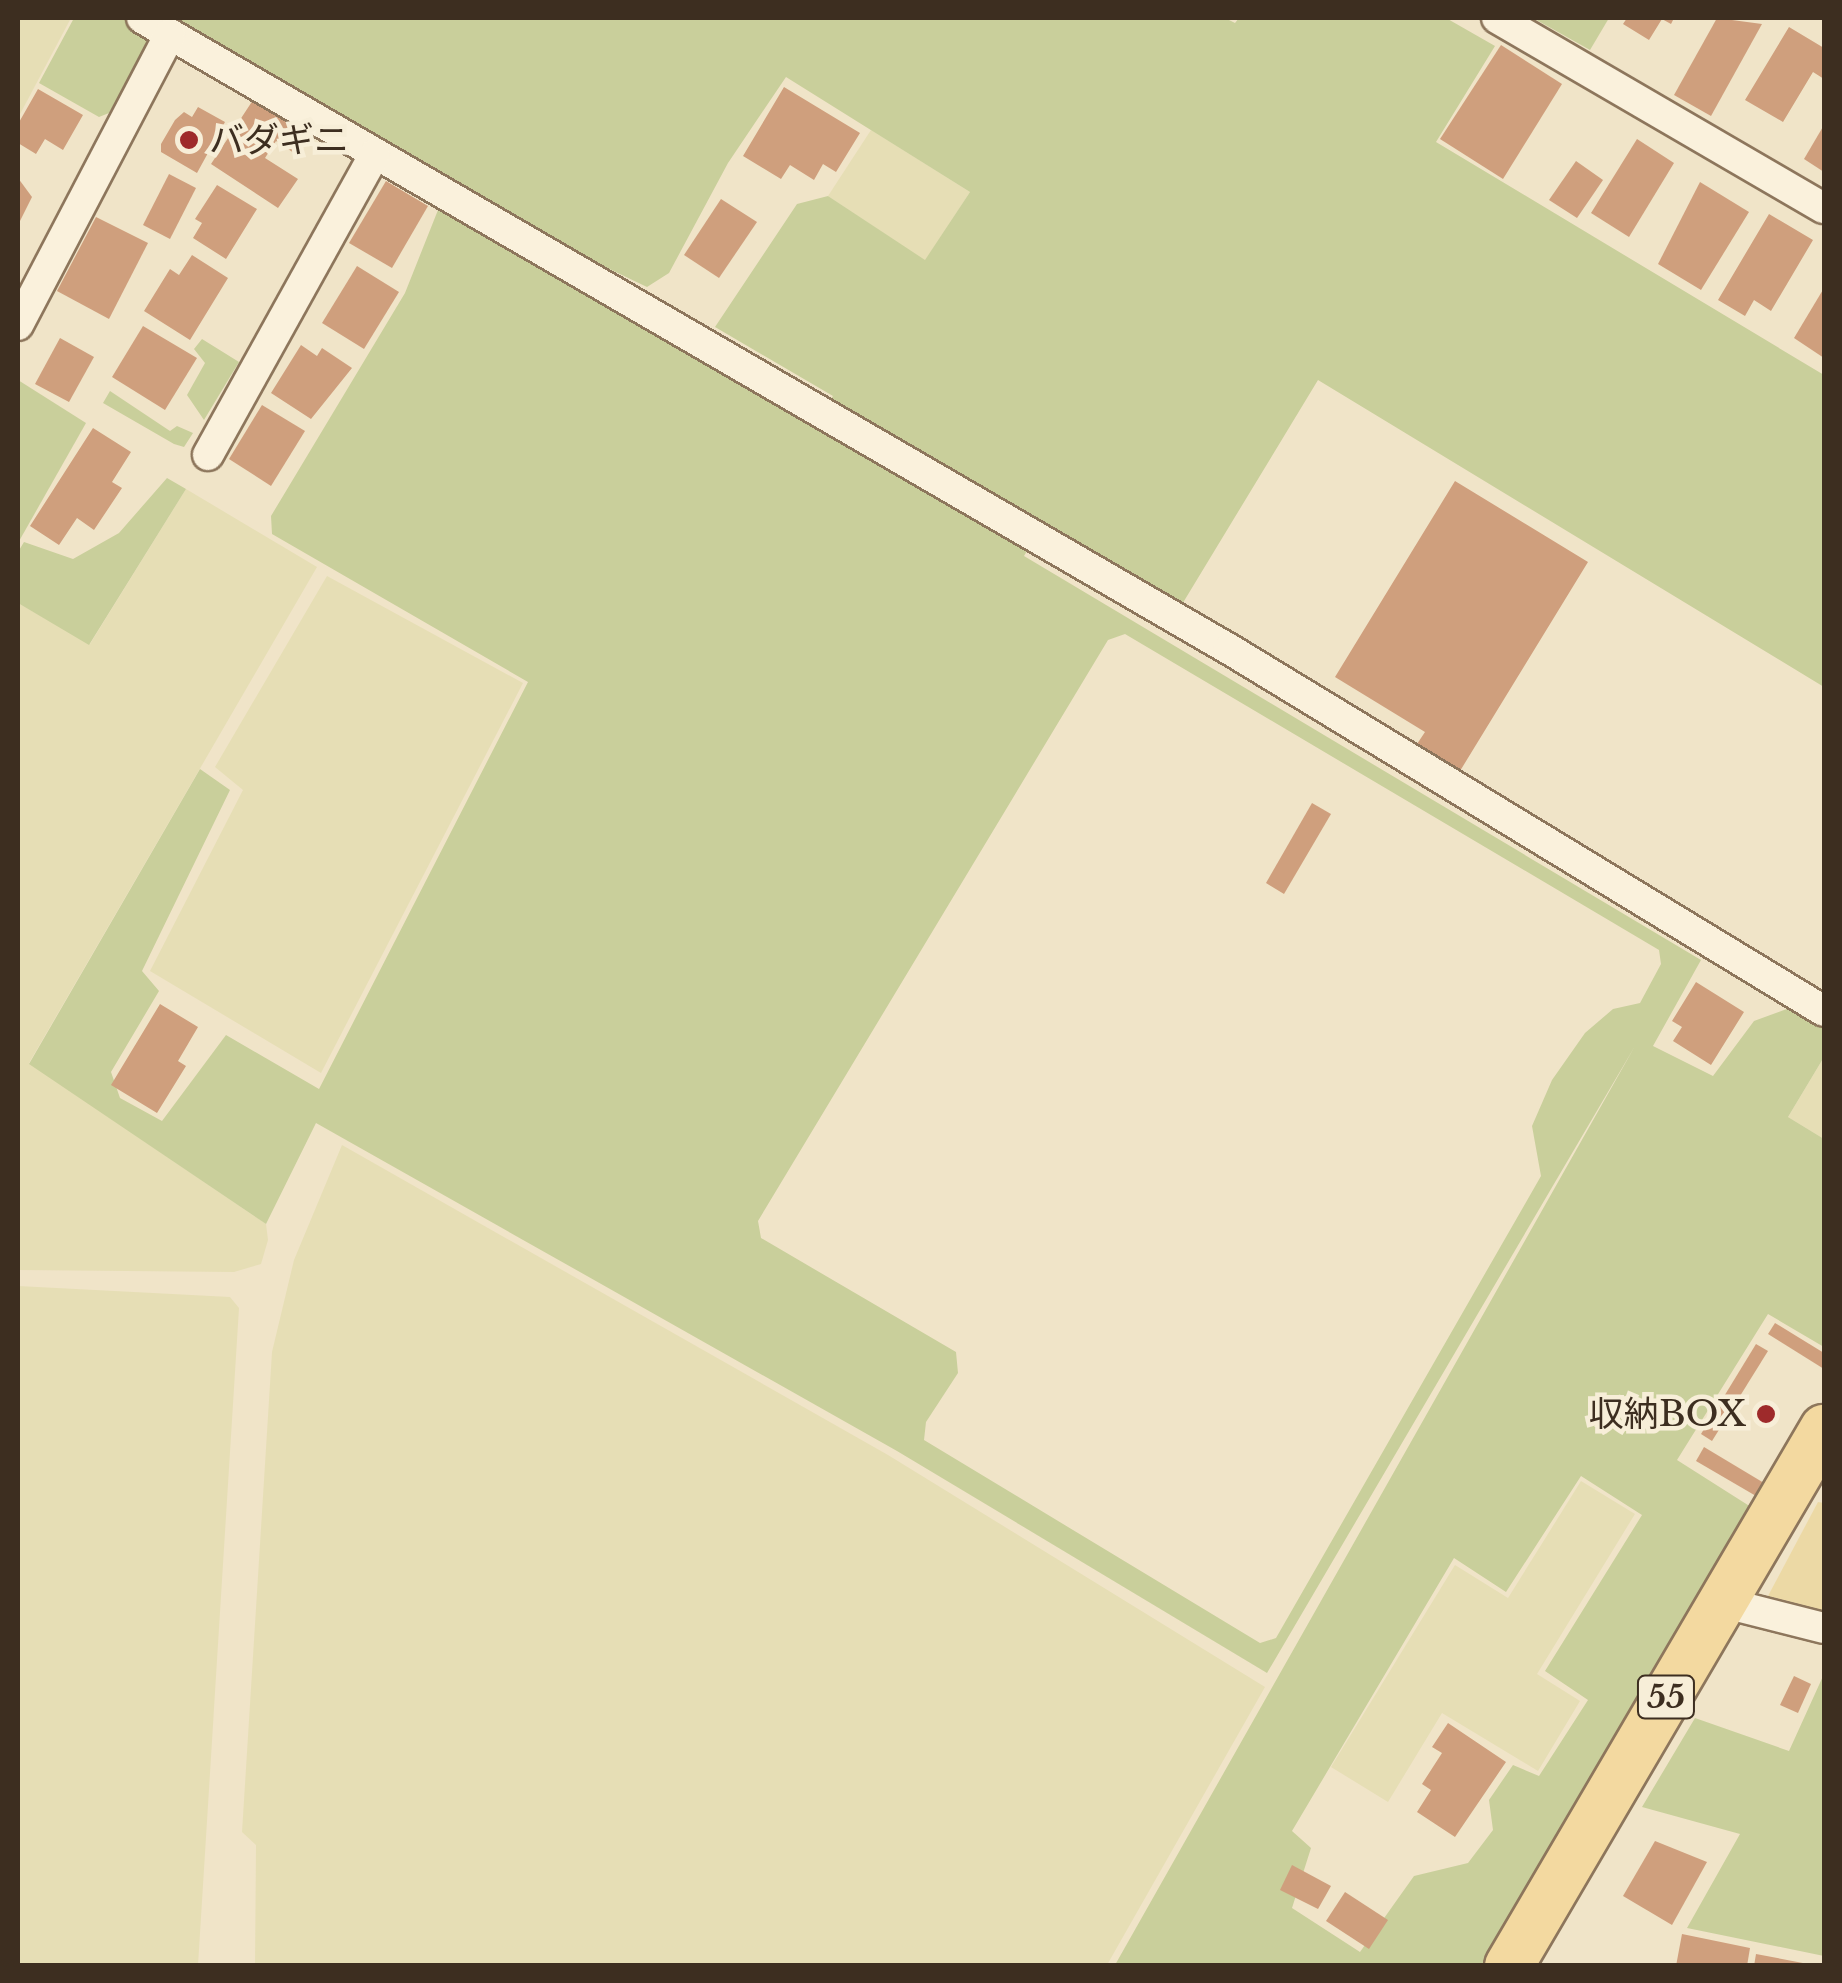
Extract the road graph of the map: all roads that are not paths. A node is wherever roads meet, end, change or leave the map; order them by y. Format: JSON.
{"nodes":[{"id":1,"x":142,"y":18,"type":"edge"},
{"id":2,"x":1497,"y":18,"type":"edge"},
{"id":3,"x":170,"y":34,"type":"junction"},
{"id":4,"x":375,"y":154,"type":"junction"},
{"id":5,"x":1824,"y":208,"type":"edge"},
{"id":6,"x":18,"y":325,"type":"edge"},
{"id":7,"x":208,"y":455,"type":"dead end"},
{"id":8,"x":1824,"y":1010,"type":"edge"},
{"id":9,"x":1824,"y":1429,"type":"edge"},
{"id":10,"x":1721,"y":1602,"type":"junction"},
{"id":11,"x":1824,"y":1628,"type":"edge"},
{"id":12,"x":1509,"y":1966,"type":"edge"}],
"edges":[{"from":1,"to":3,"type":"street"},
{"from":2,"to":5,"type":"street"},
{"from":3,"to":4,"type":"street"},
{"from":3,"to":6,"type":"street"},
{"from":4,"to":7,"type":"street"},
{"from":4,"to":8,"type":"street"},
{"from":9,"to":10,"type":"main road","number":"55"},
{"from":10,"to":11,"type":"street"},
{"from":10,"to":12,"type":"main road","number":"55"}]}
